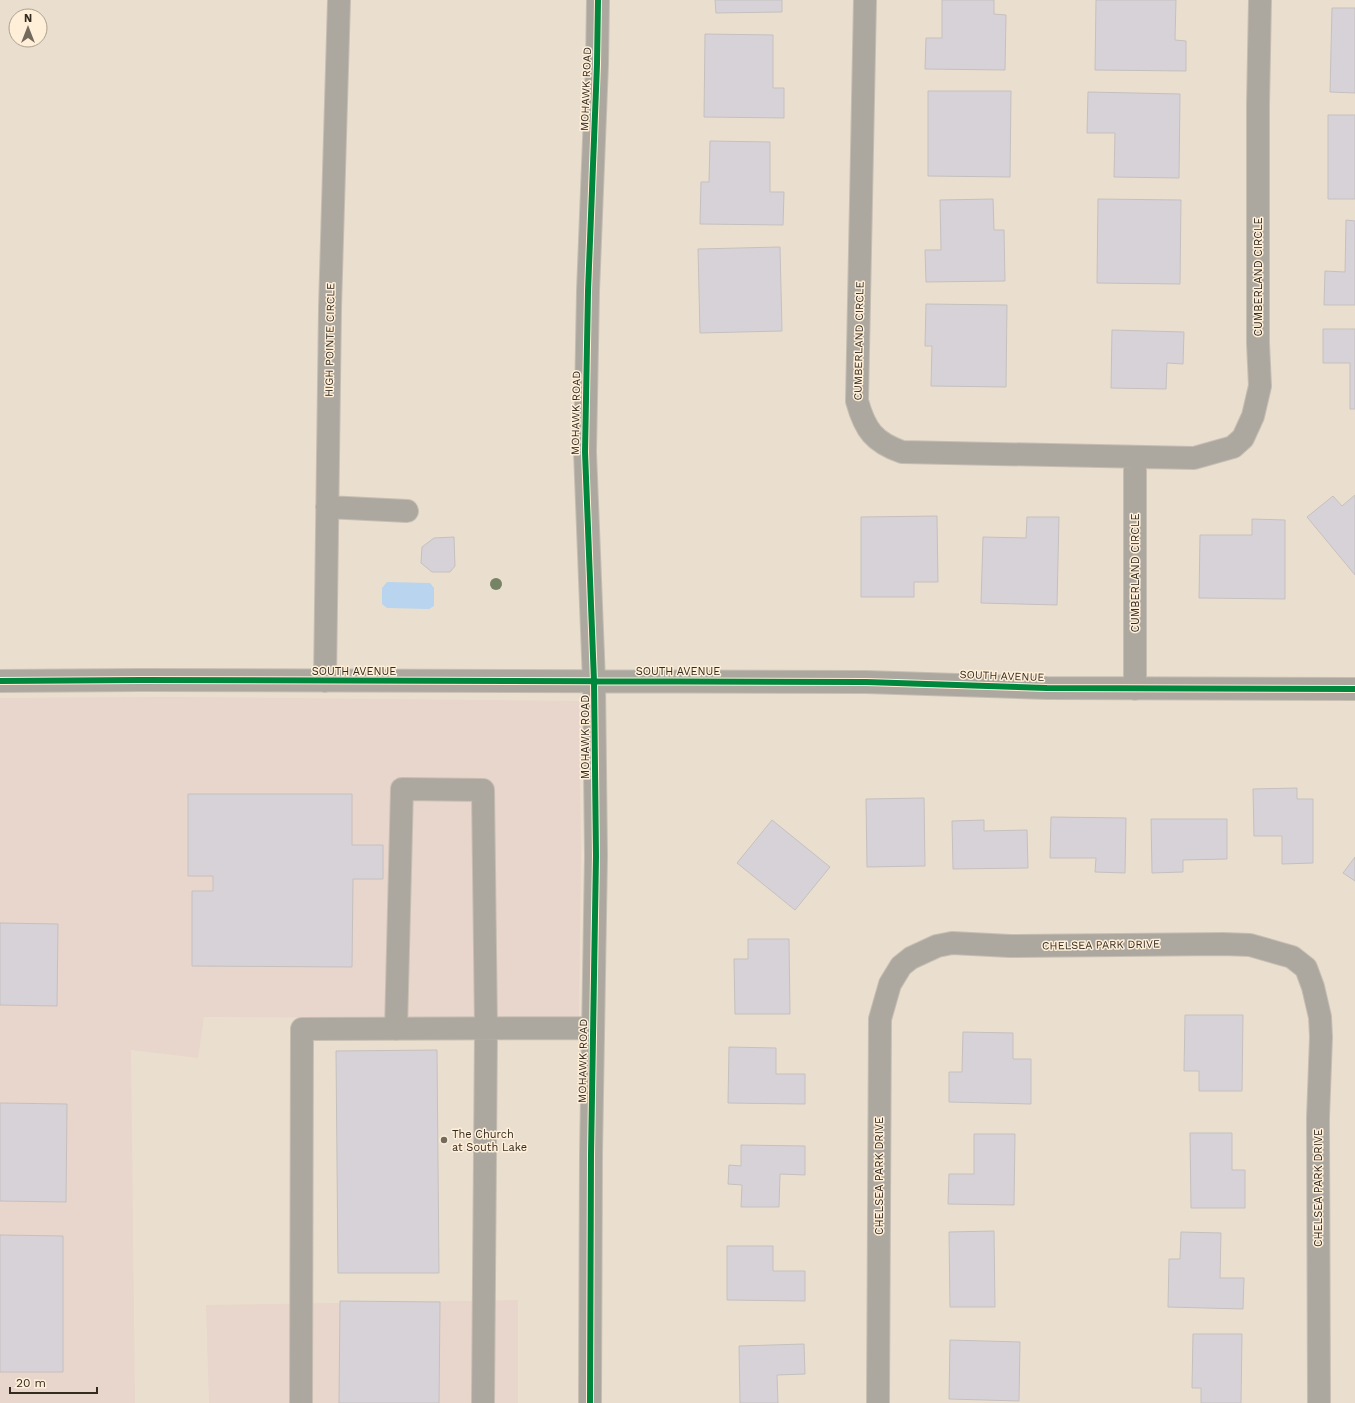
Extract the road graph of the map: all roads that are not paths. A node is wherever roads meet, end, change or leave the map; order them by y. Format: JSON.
{"nodes":[{"id":1,"x":339,"y":0,"type":"edge"},
{"id":2,"x":598,"y":0,"type":"edge"},
{"id":3,"x":865,"y":0,"type":"edge"},
{"id":4,"x":1260,"y":0,"type":"edge"},
{"id":5,"x":1135,"y":457,"type":"junction"},
{"id":6,"x":327,"y":507,"type":"junction"},
{"id":7,"x":407,"y":511,"type":"dead end"},
{"id":8,"x":0,"y":681,"type":"edge"},
{"id":9,"x":325,"y":681,"type":"junction"},
{"id":10,"x":594,"y":681,"type":"junction"},
{"id":11,"x":1135,"y":689,"type":"junction"},
{"id":12,"x":1355,"y":689,"type":"edge"},
{"id":13,"x":486,"y":1028,"type":"junction"},
{"id":14,"x":593,"y":1028,"type":"junction"},
{"id":15,"x":396,"y":1029,"type":"junction"},
{"id":16,"x":301,"y":1403,"type":"edge"},
{"id":17,"x":483,"y":1403,"type":"edge"},
{"id":18,"x":590,"y":1403,"type":"edge"},
{"id":19,"x":878,"y":1403,"type":"edge"},
{"id":20,"x":1319,"y":1403,"type":"edge"}],
"edges":[{"from":1,"to":6,"type":"street","name":"HIGH POINTE CIRCLE"},
{"from":2,"to":10,"type":"street","name":"MOHAWK ROAD"},
{"from":3,"to":5,"type":"street","name":"CUMBERLAND CIRCLE"},
{"from":4,"to":5,"type":"street","name":"CUMBERLAND CIRCLE"},
{"from":5,"to":11,"type":"street","name":"CUMBERLAND CIRCLE"},
{"from":6,"to":7,"type":"street"},
{"from":6,"to":9,"type":"street","name":"HIGH POINTE CIRCLE"},
{"from":8,"to":9,"type":"street","name":"SOUTH AVENUE"},
{"from":9,"to":10,"type":"street","name":"SOUTH AVENUE"},
{"from":10,"to":11,"type":"street","name":"SOUTH AVENUE"},
{"from":10,"to":14,"type":"street","name":"MOHAWK ROAD"},
{"from":11,"to":12,"type":"street","name":"SOUTH AVENUE"},
{"from":13,"to":14,"type":"street"},
{"from":13,"to":15,"type":"street"},
{"from":13,"to":15,"type":"street"},
{"from":13,"to":17,"type":"street"},
{"from":14,"to":18,"type":"street","name":"MOHAWK ROAD"},
{"from":15,"to":16,"type":"street"},
{"from":19,"to":20,"type":"street","name":"CHELSEA PARK DRIVE"}]}
